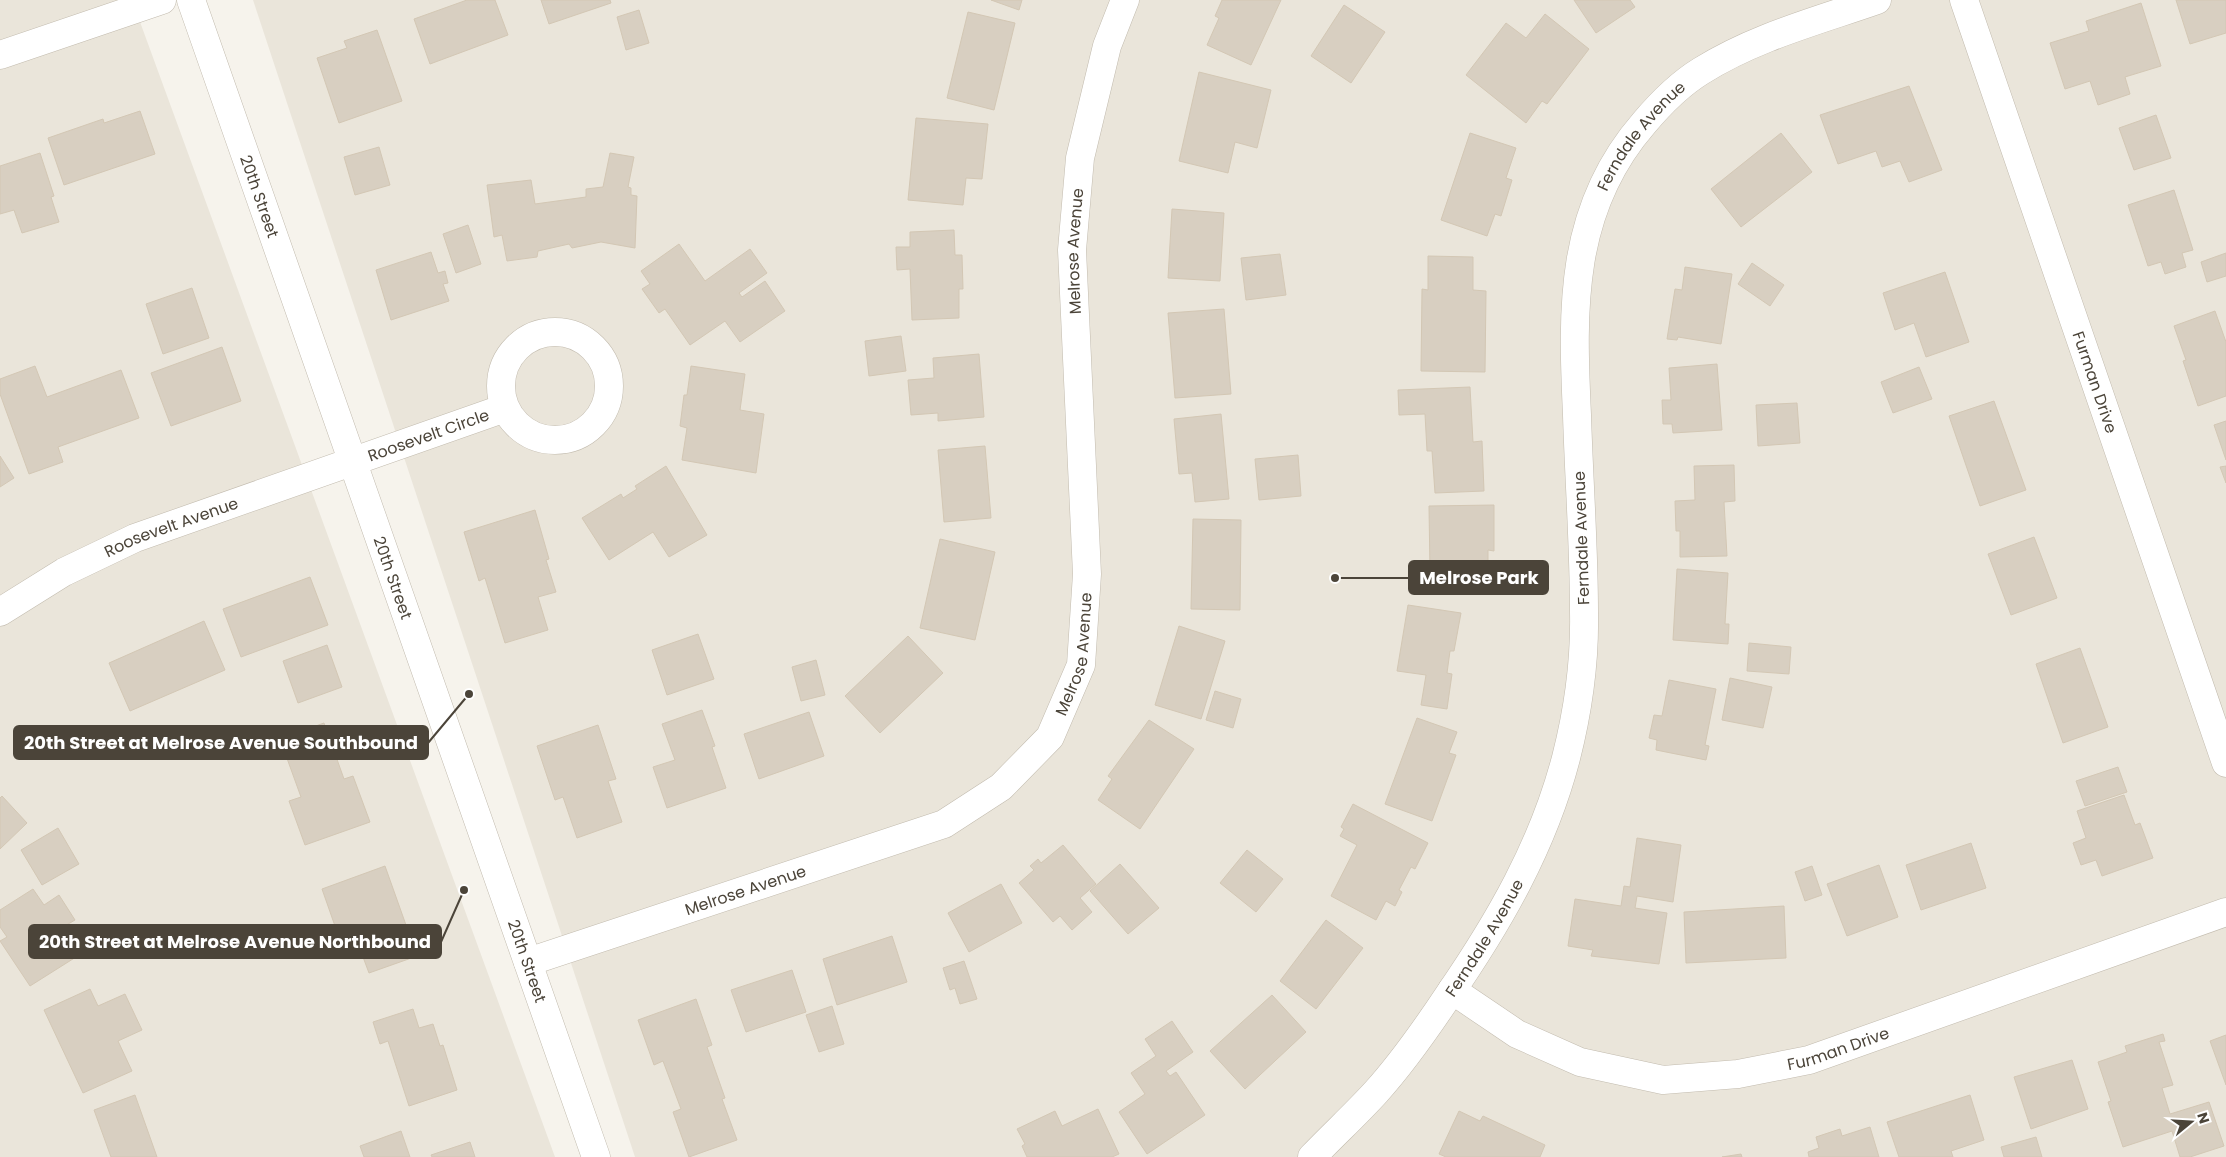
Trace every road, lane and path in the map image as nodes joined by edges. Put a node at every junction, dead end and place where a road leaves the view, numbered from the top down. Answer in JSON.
{"nodes":[{"id":1,"x":162,"y":0,"type":"edge"},
{"id":2,"x":191,"y":0,"type":"edge"},
{"id":3,"x":1124,"y":0,"type":"edge"},
{"id":4,"x":1877,"y":0,"type":"edge"},
{"id":5,"x":1964,"y":0,"type":"edge"},
{"id":6,"x":0,"y":55,"type":"edge"},
{"id":7,"x":505,"y":408,"type":"dead end"},
{"id":8,"x":353,"y":463,"type":"junction"},
{"id":9,"x":0,"y":612,"type":"edge"},
{"id":10,"x":2226,"y":764,"type":"edge"},
{"id":11,"x":2226,"y":912,"type":"edge"},
{"id":12,"x":528,"y":962,"type":"junction"},
{"id":13,"x":1452,"y":990,"type":"junction"},
{"id":14,"x":596,"y":1157,"type":"edge"},
{"id":15,"x":1312,"y":1157,"type":"edge"}],
"edges":[{"from":1,"to":6,"type":"street"},
{"from":2,"to":8,"type":"street","name":"20th Street"},
{"from":3,"to":12,"type":"street","name":"Melrose Avenue"},
{"from":4,"to":13,"type":"street","name":"Ferndale Avenue"},
{"from":5,"to":10,"type":"street","name":"Furman Drive"},
{"from":7,"to":8,"type":"street","name":"Roosevelt Circle"},
{"from":8,"to":9,"type":"street","name":"Roosevelt Avenue"},
{"from":8,"to":12,"type":"street","name":"20th Street"},
{"from":11,"to":13,"type":"street","name":"Furman Drive"},
{"from":12,"to":14,"type":"street","name":"20th Street"},
{"from":13,"to":15,"type":"street","name":"Ferndale Avenue"}]}
